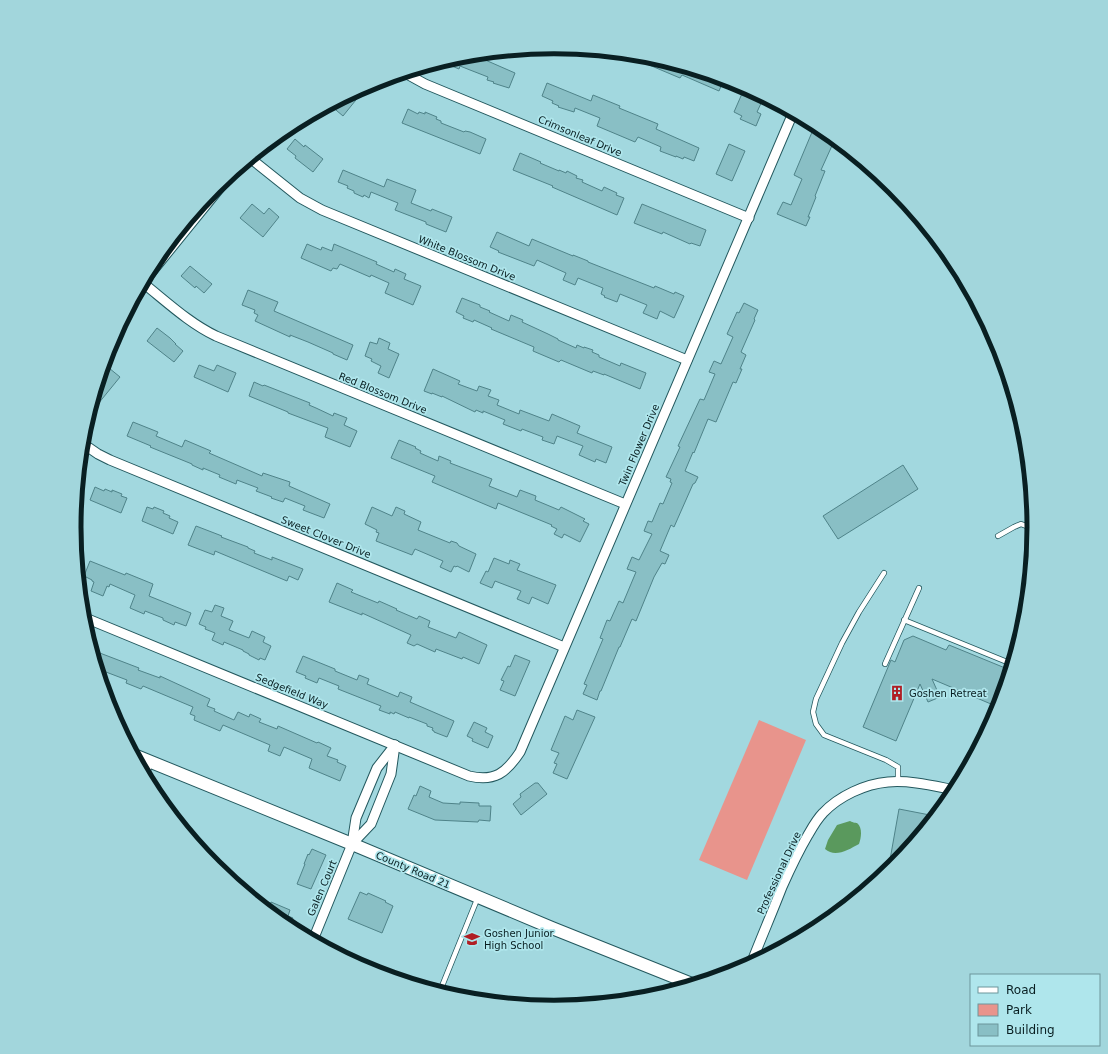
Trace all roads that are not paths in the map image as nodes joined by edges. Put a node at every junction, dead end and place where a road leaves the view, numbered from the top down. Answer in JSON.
{"nodes":[{"id":1,"x":411,"y":76,"type":"edge"},
{"id":2,"x":791,"y":118,"type":"edge"},
{"id":3,"x":254,"y":161,"type":"edge"},
{"id":4,"x":749,"y":218,"type":"junction"},
{"id":5,"x":147,"y":286,"type":"edge"},
{"id":6,"x":687,"y":360,"type":"junction"},
{"id":7,"x":88,"y":447,"type":"edge"},
{"id":8,"x":625,"y":504,"type":"junction"},
{"id":9,"x":1027,"y":526,"type":"edge"},
{"id":10,"x":998,"y":536,"type":"dead end"},
{"id":11,"x":884,"y":573,"type":"dead end"},
{"id":12,"x":919,"y":588,"type":"dead end"},
{"id":13,"x":90,"y":620,"type":"edge"},
{"id":14,"x":904,"y":620,"type":"junction"},
{"id":15,"x":564,"y":647,"type":"junction"},
{"id":16,"x":1007,"y":662,"type":"edge"},
{"id":17,"x":885,"y":664,"type":"dead end"},
{"id":18,"x":394,"y":745,"type":"junction"},
{"id":19,"x":141,"y":758,"type":"edge"},
{"id":20,"x":149,"y":761,"type":"junction"},
{"id":21,"x":147,"y":767,"type":"edge"},
{"id":22,"x":494,"y":777,"type":"joint"},
{"id":23,"x":898,"y":782,"type":"junction"},
{"id":24,"x":948,"y":789,"type":"edge"},
{"id":25,"x":352,"y":844,"type":"junction"},
{"id":26,"x":478,"y":897,"type":"junction"},
{"id":27,"x":315,"y":936,"type":"edge"},
{"id":28,"x":755,"y":955,"type":"edge"},
{"id":29,"x":685,"y":981,"type":"edge"},
{"id":30,"x":442,"y":986,"type":"edge"}],
"edges":[{"from":1,"to":4,"type":"street","name":"Crimsonleaf Drive"},
{"from":2,"to":4,"type":"street","name":"Twin Flower Drive"},
{"from":3,"to":6,"type":"street","name":"White Blossom Drive"},
{"from":4,"to":6,"type":"street","name":"Twin Flower Drive"},
{"from":5,"to":8,"type":"street","name":"Red Blossom Drive"},
{"from":6,"to":8,"type":"street","name":"Twin Flower Drive"},
{"from":7,"to":15,"type":"street","name":"Sweet Clover Drive"},
{"from":8,"to":15,"type":"street","name":"Twin Flower Drive"},
{"from":9,"to":10,"type":"lane"},
{"from":11,"to":23,"type":"lane"},
{"from":12,"to":14,"type":"lane"},
{"from":13,"to":18,"type":"street","name":"Sedgefield Way"},
{"from":14,"to":16,"type":"lane"},
{"from":14,"to":17,"type":"lane"},
{"from":15,"to":22,"type":"street","name":"Twin Flower Drive"},
{"from":18,"to":22,"type":"street","name":"Sedgefield Way"},
{"from":18,"to":25,"type":"street"},
{"from":18,"to":25,"type":"street"},
{"from":19,"to":20,"type":"street","name":"County Road 21"},
{"from":20,"to":21,"type":"street"},
{"from":20,"to":25,"type":"street","name":"County Road 21"},
{"from":23,"to":24,"type":"street","name":"Professional Drive"},
{"from":23,"to":28,"type":"street","name":"Professional Drive"},
{"from":25,"to":26,"type":"street","name":"County Road 21"},
{"from":25,"to":27,"type":"street","name":"Galen Court"},
{"from":26,"to":29,"type":"street","name":"County Road 21"},
{"from":26,"to":30,"type":"lane"}]}
